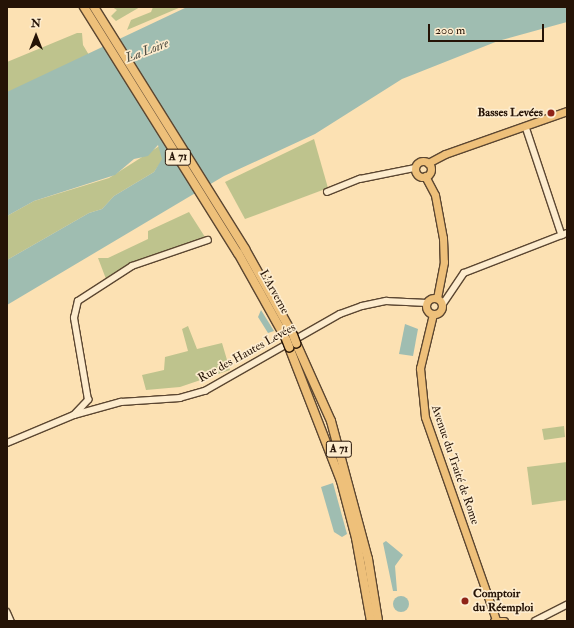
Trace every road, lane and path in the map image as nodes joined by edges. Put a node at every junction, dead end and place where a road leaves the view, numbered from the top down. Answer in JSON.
{"nodes":[{"id":1,"x":94,"y":7,"type":"edge"},
{"id":2,"x":84,"y":8,"type":"edge"},
{"id":3,"x":567,"y":111,"type":"edge"},
{"id":4,"x":526,"y":127,"type":"junction"},
{"id":5,"x":428,"y":163,"type":"junction"},
{"id":6,"x":415,"y":168,"type":"junction"},
{"id":7,"x":425,"y":176,"type":"junction"},
{"id":8,"x":327,"y":192,"type":"dead end"},
{"id":9,"x":565,"y":234,"type":"edge"},
{"id":10,"x":208,"y":240,"type":"dead end"},
{"id":11,"x":437,"y":298,"type":"junction"},
{"id":12,"x":427,"y":303,"type":"junction"},
{"id":13,"x":442,"y":304,"type":"junction"},
{"id":14,"x":433,"y":314,"type":"junction"},
{"id":15,"x":291,"y":341,"type":"junction"},
{"id":16,"x":88,"y":400,"type":"junction"},
{"id":17,"x":96,"y":409,"type":"junction"},
{"id":18,"x":74,"y":415,"type":"junction"},
{"id":19,"x":24,"y":435,"type":"junction"},
{"id":20,"x":7,"y":443,"type":"edge"},
{"id":21,"x":7,"y":447,"type":"edge"},
{"id":22,"x":567,"y":604,"type":"edge"},
{"id":23,"x":7,"y":612,"type":"edge"},
{"id":24,"x":11,"y":621,"type":"edge"},
{"id":25,"x":371,"y":621,"type":"edge"},
{"id":26,"x":378,"y":621,"type":"edge"},
{"id":27,"x":498,"y":621,"type":"edge"},
{"id":28,"x":535,"y":621,"type":"edge"}],
"edges":[{"from":1,"to":15,"type":"highway","name":"L'Arverne","number":"A 71"},
{"from":2,"to":15,"type":"highway","name":"L'Arverne","number":"A 71"},
{"from":3,"to":4,"type":"main road"},
{"from":4,"to":5,"type":"main road"},
{"from":4,"to":9,"type":"street"},
{"from":5,"to":6,"type":"main road"},
{"from":5,"to":7,"type":"main road"},
{"from":6,"to":7,"type":"main road"},
{"from":6,"to":8,"type":"street"},
{"from":7,"to":11,"type":"main road"},
{"from":9,"to":13,"type":"street"},
{"from":10,"to":16,"type":"street"},
{"from":11,"to":12,"type":"main road"},
{"from":11,"to":13,"type":"main road"},
{"from":12,"to":14,"type":"main road"},
{"from":12,"to":17,"type":"street","name":"Rue des Hautes Levées"},
{"from":13,"to":14,"type":"main road"},
{"from":14,"to":27,"type":"main road","name":"Avenue du Traité de Rome"},
{"from":15,"to":25,"type":"highway","name":"L'Arverne","number":"A 71"},
{"from":15,"to":26,"type":"highway","name":"L'Arverne","number":"A 71"},
{"from":16,"to":17,"type":"street"},
{"from":16,"to":18,"type":"street"},
{"from":17,"to":18,"type":"street","name":"Rue des Hautes Levées"},
{"from":18,"to":19,"type":"street","name":"Rue des Hautes Levées"},
{"from":19,"to":20,"type":"street","name":"Rue des Hautes Levées"},
{"from":19,"to":21,"type":"street"},
{"from":22,"to":28,"type":"street"},
{"from":23,"to":24,"type":"street"}]}
